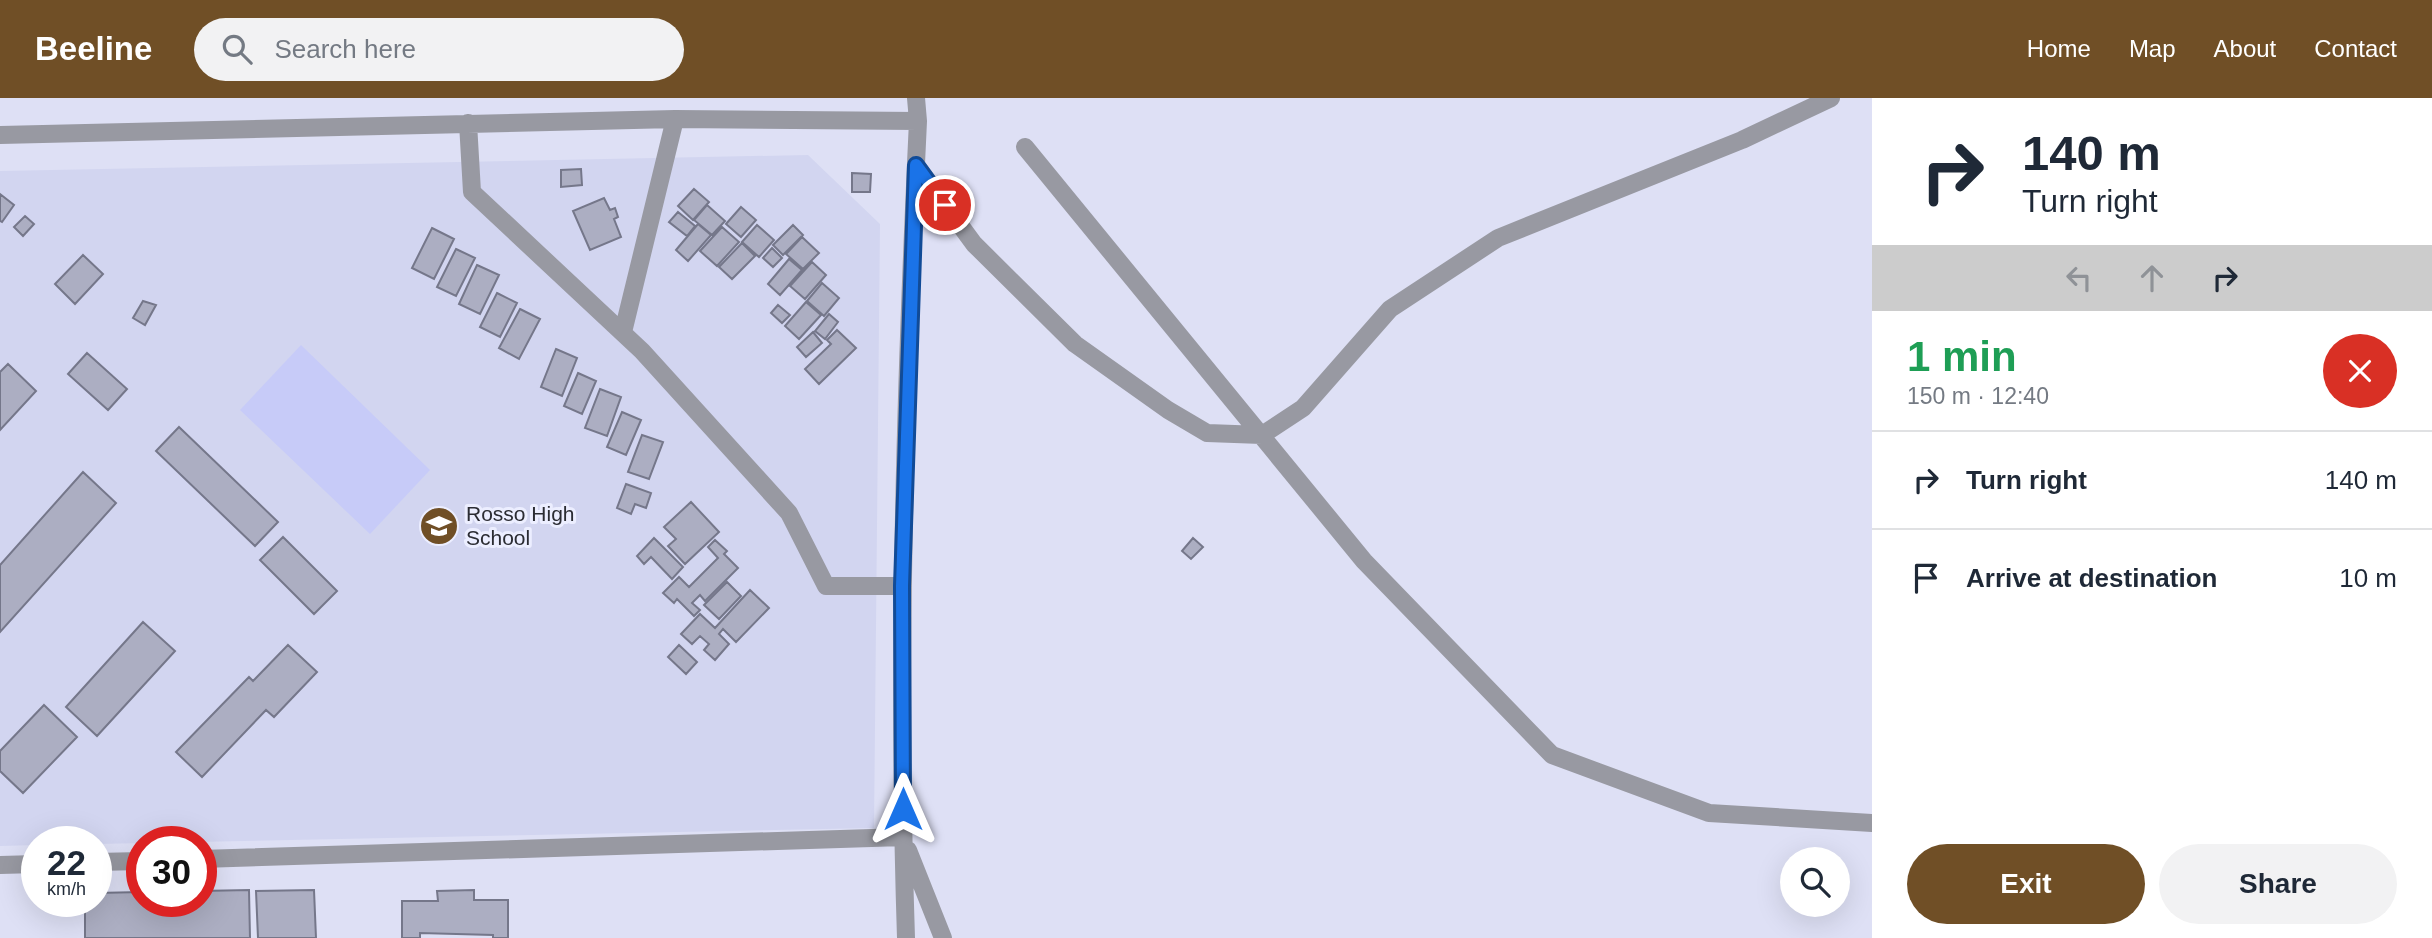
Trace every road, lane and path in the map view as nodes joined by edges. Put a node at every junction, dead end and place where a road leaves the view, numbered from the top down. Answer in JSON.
{"nodes":[{"id":1,"x":916,"y":98,"type":"edge"},
{"id":2,"x":1830,"y":98,"type":"edge"},
{"id":3,"x":675,"y":119,"type":"junction"},
{"id":4,"x":918,"y":121,"type":"junction"},
{"id":5,"x":468,"y":123,"type":"junction"},
{"id":6,"x":0,"y":135,"type":"edge"},
{"id":7,"x":1025,"y":147,"type":"dead end"},
{"id":8,"x":916,"y":165,"type":"junction"},
{"id":9,"x":623,"y":332,"type":"junction"},
{"id":10,"x":1262,"y":435,"type":"junction"},
{"id":11,"x":902,"y":586,"type":"junction"},
{"id":12,"x":1872,"y":823,"type":"edge"},
{"id":13,"x":903,"y":837,"type":"junction"},
{"id":14,"x":217,"y":858,"type":"edge"},
{"id":15,"x":21,"y":864,"type":"edge"},
{"id":16,"x":0,"y":865,"type":"edge"},
{"id":17,"x":906,"y":938,"type":"edge"},
{"id":18,"x":943,"y":938,"type":"edge"}],
"edges":[{"from":1,"to":4,"type":"street"},
{"from":2,"to":10,"type":"street"},
{"from":3,"to":4,"type":"street"},
{"from":3,"to":5,"type":"street"},
{"from":3,"to":9,"type":"street"},
{"from":4,"to":8,"type":"street"},
{"from":5,"to":6,"type":"street"},
{"from":5,"to":9,"type":"street"},
{"from":7,"to":10,"type":"street"},
{"from":8,"to":10,"type":"street"},
{"from":8,"to":11,"type":"street"},
{"from":9,"to":11,"type":"street"},
{"from":10,"to":12,"type":"street"},
{"from":11,"to":13,"type":"street"},
{"from":13,"to":14,"type":"street"},
{"from":13,"to":17,"type":"street"},
{"from":13,"to":18,"type":"street"},
{"from":15,"to":16,"type":"street"}]}
